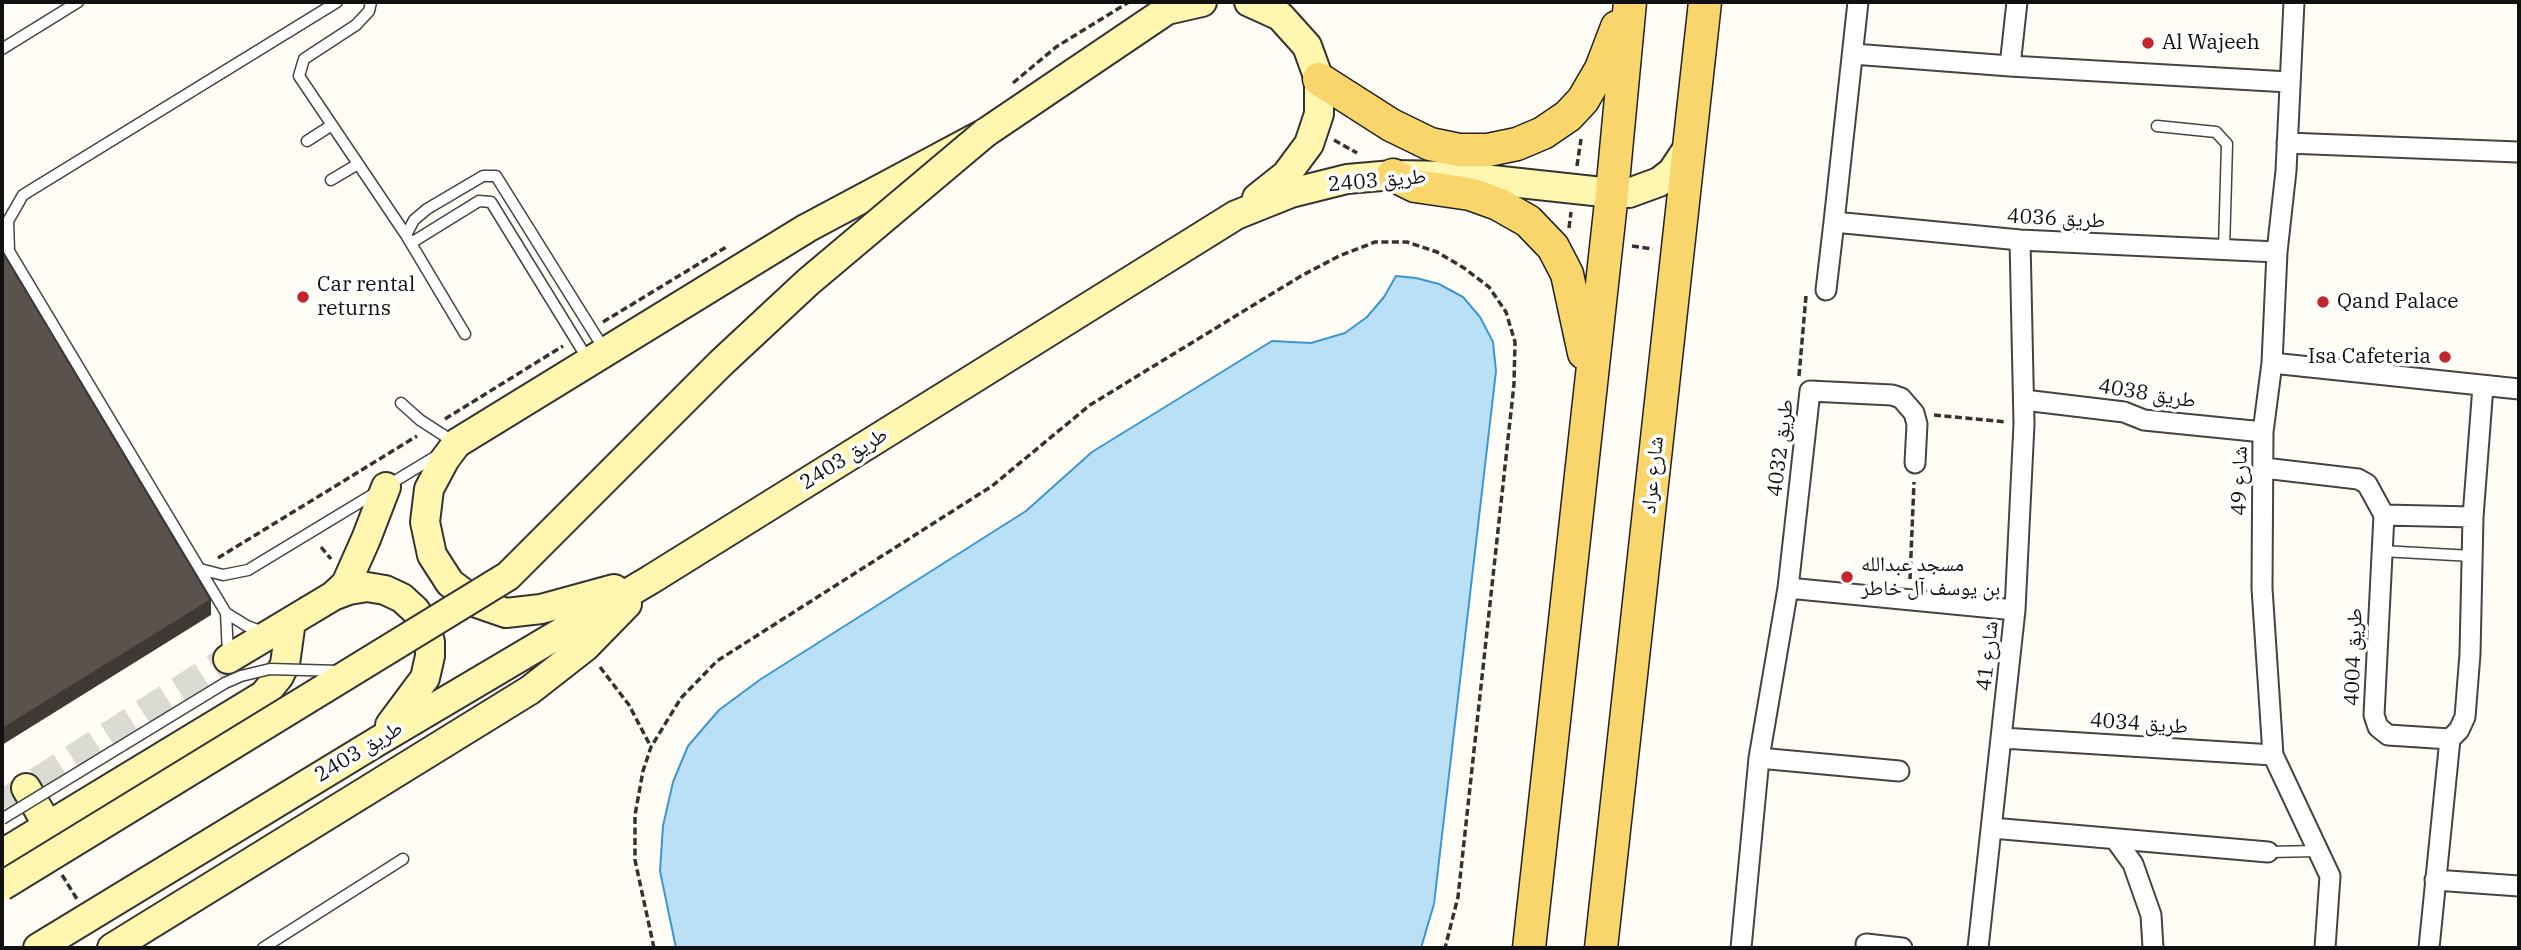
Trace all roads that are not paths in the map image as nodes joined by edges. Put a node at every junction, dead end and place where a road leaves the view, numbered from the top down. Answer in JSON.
{"nodes":[{"id":1,"x":78,"y":2,"type":"edge"},
{"id":2,"x":337,"y":2,"type":"edge"},
{"id":3,"x":371,"y":2,"type":"edge"},
{"id":4,"x":1202,"y":2,"type":"edge"},
{"id":5,"x":1249,"y":2,"type":"edge"},
{"id":6,"x":1623,"y":2,"type":"edge"},
{"id":7,"x":1630,"y":2,"type":"edge"},
{"id":8,"x":1705,"y":2,"type":"edge"},
{"id":9,"x":1858,"y":2,"type":"edge"},
{"id":10,"x":2017,"y":2,"type":"edge"},
{"id":11,"x":2294,"y":2,"type":"edge"},
{"id":12,"x":1172,"y":6,"type":"edge"},
{"id":13,"x":1275,"y":9,"type":"edge"},
{"id":14,"x":2,"y":49,"type":"edge"},
{"id":15,"x":1853,"y":54,"type":"junction"},
{"id":16,"x":2010,"y":66,"type":"junction"},
{"id":17,"x":1319,"y":79,"type":"junction"},
{"id":18,"x":2289,"y":82,"type":"junction"},
{"id":19,"x":331,"y":125,"type":"junction"},
{"id":20,"x":2157,"y":126,"type":"dead end"},
{"id":21,"x":985,"y":133,"type":"junction"},
{"id":22,"x":307,"y":141,"type":"dead end"},
{"id":23,"x":2287,"y":143,"type":"junction"},
{"id":24,"x":1690,"y":145,"type":"junction"},
{"id":25,"x":2518,"y":152,"type":"edge"},
{"id":26,"x":358,"y":164,"type":"junction"},
{"id":27,"x":1392,"y":175,"type":"junction"},
{"id":28,"x":331,"y":180,"type":"dead end"},
{"id":29,"x":1612,"y":193,"type":"junction"},
{"id":30,"x":1236,"y":215,"type":"junction"},
{"id":31,"x":1834,"y":222,"type":"junction"},
{"id":32,"x":408,"y":239,"type":"junction"},
{"id":33,"x":2020,"y":240,"type":"junction"},
{"id":34,"x":2224,"y":249,"type":"junction"},
{"id":35,"x":2277,"y":252,"type":"junction"},
{"id":36,"x":1826,"y":290,"type":"road end"},
{"id":37,"x":465,"y":334,"type":"dead end"},
{"id":38,"x":597,"y":357,"type":"junction"},
{"id":39,"x":2272,"y":363,"type":"junction"},
{"id":40,"x":1590,"y":383,"type":"junction"},
{"id":41,"x":2483,"y":386,"type":"junction"},
{"id":42,"x":2519,"y":389,"type":"edge"},
{"id":43,"x":2024,"y":400,"type":"junction"},
{"id":44,"x":401,"y":403,"type":"dead end"},
{"id":45,"x":2263,"y":432,"type":"junction"},
{"id":46,"x":457,"y":443,"type":"junction"},
{"id":47,"x":1915,"y":463,"type":"road end"},
{"id":48,"x":2264,"y":468,"type":"junction"},
{"id":49,"x":386,"y":486,"type":"junction"},
{"id":50,"x":2384,"y":514,"type":"junction"},
{"id":51,"x":2473,"y":517,"type":"junction"},
{"id":52,"x":2382,"y":551,"type":"junction"},
{"id":53,"x":2472,"y":555,"type":"junction"},
{"id":54,"x":199,"y":569,"type":"junction"},
{"id":55,"x":650,"y":580,"type":"junction"},
{"id":56,"x":1788,"y":588,"type":"junction"},
{"id":57,"x":332,"y":596,"type":"junction"},
{"id":58,"x":2015,"y":610,"type":"junction"},
{"id":59,"x":226,"y":613,"type":"junction"},
{"id":60,"x":280,"y":627,"type":"junction"},
{"id":61,"x":228,"y":659,"type":"joint"},
{"id":62,"x":350,"y":671,"type":"junction"},
{"id":63,"x":2003,"y":738,"type":"junction"},
{"id":64,"x":2450,"y":739,"type":"junction"},
{"id":65,"x":377,"y":741,"type":"junction"},
{"id":66,"x":2273,"y":755,"type":"junction"},
{"id":67,"x":1759,"y":758,"type":"junction"},
{"id":68,"x":1899,"y":771,"type":"dead end"},
{"id":69,"x":26,"y":789,"type":"dead end"},
{"id":70,"x":2,"y":819,"type":"edge"},
{"id":71,"x":48,"y":826,"type":"junction"},
{"id":72,"x":1992,"y":828,"type":"junction"},
{"id":73,"x":2115,"y":839,"type":"junction"},
{"id":74,"x":2318,"y":851,"type":"junction"},
{"id":75,"x":2268,"y":852,"type":"joint"},
{"id":76,"x":2,"y":854,"type":"edge"},
{"id":77,"x":403,"y":859,"type":"dead end"},
{"id":78,"x":2435,"y":880,"type":"junction"},
{"id":79,"x":2,"y":886,"type":"edge"},
{"id":80,"x":2519,"y":886,"type":"edge"},
{"id":81,"x":1866,"y":944,"type":"dead end"},
{"id":82,"x":38,"y":948,"type":"edge"},
{"id":83,"x":112,"y":948,"type":"edge"},
{"id":84,"x":263,"y":948,"type":"edge"},
{"id":85,"x":1529,"y":948,"type":"edge"},
{"id":86,"x":1601,"y":948,"type":"edge"},
{"id":87,"x":1741,"y":948,"type":"edge"},
{"id":88,"x":1902,"y":948,"type":"edge"},
{"id":89,"x":1978,"y":948,"type":"edge"},
{"id":90,"x":2153,"y":948,"type":"edge"},
{"id":91,"x":2325,"y":948,"type":"edge"},
{"id":92,"x":2429,"y":948,"type":"edge"}],
"edges":[{"from":1,"to":14,"type":"lane"},
{"from":2,"to":54,"type":"lane"},
{"from":3,"to":19,"type":"lane"},
{"from":4,"to":12,"type":"main road"},
{"from":5,"to":13,"type":"main road"},
{"from":6,"to":17,"type":"main road"},
{"from":7,"to":29,"type":"main road"},
{"from":8,"to":24,"type":"main road","name":"شارع عراد"},
{"from":9,"to":15,"type":"street"},
{"from":10,"to":16,"type":"street"},
{"from":11,"to":18,"type":"street","name":"شارع 49"},
{"from":12,"to":21,"type":"main road"},
{"from":13,"to":17,"type":"main road"},
{"from":15,"to":16,"type":"street"},
{"from":15,"to":31,"type":"street"},
{"from":16,"to":18,"type":"street"},
{"from":17,"to":30,"type":"main road"},
{"from":18,"to":23,"type":"street","name":"شارع 49"},
{"from":19,"to":22,"type":"lane"},
{"from":19,"to":26,"type":"lane"},
{"from":20,"to":34,"type":"lane"},
{"from":21,"to":38,"type":"main road"},
{"from":21,"to":62,"type":"main road","bridge":true},
{"from":23,"to":25,"type":"street"},
{"from":23,"to":35,"type":"street","name":"شارع 49"},
{"from":24,"to":29,"type":"main road","name":"طريق 2403"},
{"from":24,"to":86,"type":"main road","name":"شارع عراد"},
{"from":26,"to":28,"type":"lane"},
{"from":26,"to":32,"type":"lane"},
{"from":27,"to":29,"type":"main road","name":"طريق 2403"},
{"from":27,"to":30,"type":"main road","name":"طريق 2403"},
{"from":27,"to":40,"type":"main road"},
{"from":29,"to":40,"type":"main road"},
{"from":30,"to":55,"type":"main road","name":"طريق 2403"},
{"from":31,"to":33,"type":"street","name":"طريق 4036"},
{"from":31,"to":36,"type":"street"},
{"from":32,"to":37,"type":"lane"},
{"from":32,"to":38,"type":"lane"},
{"from":32,"to":38,"type":"lane"},
{"from":33,"to":34,"type":"street","name":"طريق 4036"},
{"from":33,"to":43,"type":"street","name":"شارع 41"},
{"from":34,"to":35,"type":"street","name":"طريق 4036"},
{"from":35,"to":39,"type":"street","name":"شارع 49"},
{"from":38,"to":46,"type":"main road"},
{"from":39,"to":41,"type":"street"},
{"from":39,"to":45,"type":"street","name":"شارع 49"},
{"from":40,"to":85,"type":"main road"},
{"from":41,"to":42,"type":"street"},
{"from":41,"to":51,"type":"street"},
{"from":43,"to":45,"type":"street","name":"طريق 4038"},
{"from":43,"to":58,"type":"street","name":"شارع 41"},
{"from":44,"to":46,"type":"lane"},
{"from":45,"to":48,"type":"street","name":"شارع 49"},
{"from":46,"to":49,"type":"lane"},
{"from":46,"to":55,"type":"main road"},
{"from":47,"to":56,"type":"street","name":"طريق 4032"},
{"from":48,"to":50,"type":"street"},
{"from":48,"to":66,"type":"street","name":"شارع 49"},
{"from":49,"to":54,"type":"lane"},
{"from":49,"to":57,"type":"main road"},
{"from":50,"to":51,"type":"street"},
{"from":50,"to":52,"type":"street","name":"طريق 4004"},
{"from":51,"to":53,"type":"street"},
{"from":52,"to":53,"type":"lane"},
{"from":52,"to":64,"type":"street","name":"طريق 4004"},
{"from":53,"to":64,"type":"street"},
{"from":54,"to":59,"type":"lane"},
{"from":55,"to":65,"type":"main road","name":"طريق 2403"},
{"from":55,"to":83,"type":"main road"},
{"from":56,"to":58,"type":"street"},
{"from":56,"to":67,"type":"street","name":"طريق 4032"},
{"from":57,"to":60,"type":"main road"},
{"from":57,"to":65,"type":"main road"},
{"from":58,"to":63,"type":"street","name":"شارع 41"},
{"from":59,"to":60,"type":"lane"},
{"from":59,"to":61,"type":"lane"},
{"from":60,"to":61,"type":"main road"},
{"from":60,"to":71,"type":"main road"},
{"from":62,"to":70,"type":"lane","bridge":true},
{"from":62,"to":79,"type":"main road","bridge":true},
{"from":63,"to":66,"type":"street","name":"طريق 4034"},
{"from":63,"to":72,"type":"street","name":"شارع 41"},
{"from":64,"to":78,"type":"street"},
{"from":65,"to":82,"type":"main road","name":"طريق 2403"},
{"from":66,"to":74,"type":"street","name":"شارع 49"},
{"from":67,"to":68,"type":"street"},
{"from":67,"to":87,"type":"street","name":"طريق 4032"},
{"from":69,"to":71,"type":"main road"},
{"from":71,"to":76,"type":"main road"},
{"from":72,"to":73,"type":"street"},
{"from":72,"to":89,"type":"street","name":"شارع 41"},
{"from":73,"to":75,"type":"street"},
{"from":73,"to":90,"type":"street"},
{"from":74,"to":75,"type":"lane"},
{"from":74,"to":91,"type":"street","name":"شارع 49"},
{"from":77,"to":84,"type":"lane"},
{"from":78,"to":80,"type":"street"},
{"from":78,"to":92,"type":"street"},
{"from":81,"to":88,"type":"street"}]}
